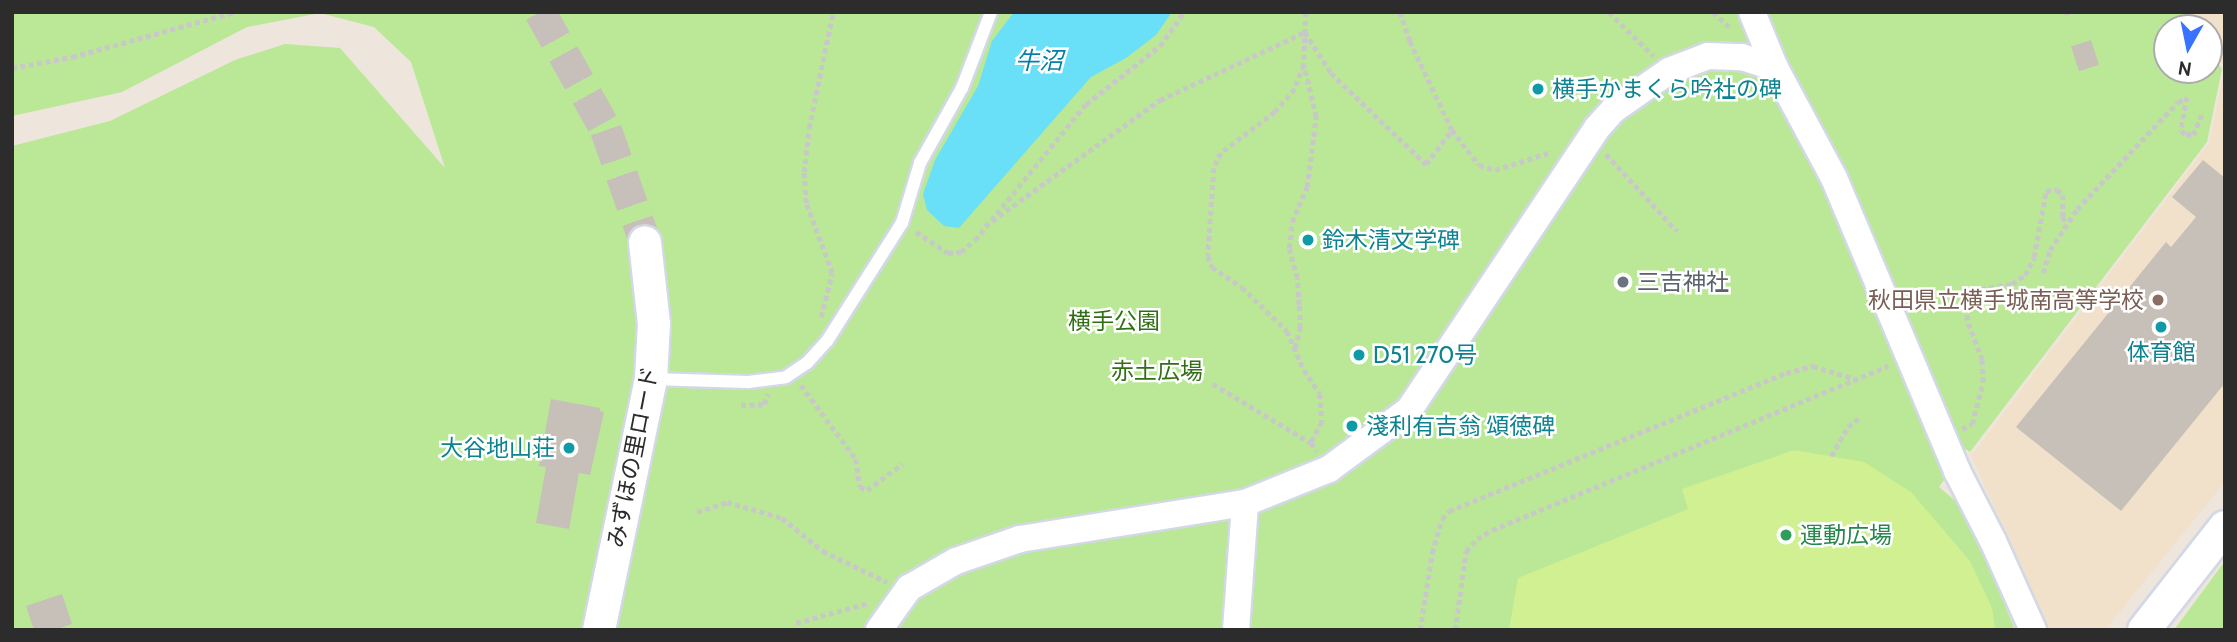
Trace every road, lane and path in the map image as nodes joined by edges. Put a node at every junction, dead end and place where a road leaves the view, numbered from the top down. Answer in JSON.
{"nodes":[{"id":1,"x":234,"y":12,"type":"edge"},
{"id":2,"x":833,"y":12,"type":"edge"},
{"id":3,"x":991,"y":12,"type":"edge"},
{"id":4,"x":1184,"y":12,"type":"edge"},
{"id":5,"x":1306,"y":12,"type":"edge"},
{"id":6,"x":1401,"y":12,"type":"edge"},
{"id":7,"x":1609,"y":12,"type":"edge"},
{"id":8,"x":1752,"y":12,"type":"edge"},
{"id":9,"x":1305,"y":32,"type":"junction"},
{"id":10,"x":1304,"y":65,"type":"junction"},
{"id":11,"x":12,"y":68,"type":"edge"},
{"id":12,"x":1774,"y":68,"type":"junction"},
{"id":13,"x":1670,"y":71,"type":"junction"},
{"id":14,"x":2203,"y":112,"type":"dead end"},
{"id":15,"x":1452,"y":130,"type":"junction"},
{"id":16,"x":1585,"y":146,"type":"junction"},
{"id":17,"x":902,"y":223,"type":"junction"},
{"id":18,"x":2066,"y":224,"type":"junction"},
{"id":19,"x":985,"y":226,"type":"junction"},
{"id":20,"x":1677,"y":231,"type":"dead end"},
{"id":21,"x":645,"y":242,"type":"tunnel mouth"},
{"id":22,"x":2043,"y":273,"type":"dead end"},
{"id":23,"x":818,"y":324,"type":"dead end"},
{"id":24,"x":1294,"y":348,"type":"junction"},
{"id":25,"x":1907,"y":358,"type":"junction"},
{"id":26,"x":792,"y":373,"type":"junction"},
{"id":27,"x":651,"y":379,"type":"junction"},
{"id":28,"x":1855,"y":379,"type":"junction"},
{"id":29,"x":1213,"y":384,"type":"dead end"},
{"id":30,"x":1861,"y":416,"type":"dead end"},
{"id":31,"x":1943,"y":439,"type":"junction"},
{"id":32,"x":1311,"y":443,"type":"junction"},
{"id":33,"x":1831,"y":456,"type":"dead end"},
{"id":34,"x":902,"y":464,"type":"dead end"},
{"id":35,"x":1329,"y":469,"type":"junction"},
{"id":36,"x":1245,"y":503,"type":"junction"},
{"id":37,"x":697,"y":512,"type":"dead end"},
{"id":38,"x":2225,"y":527,"type":"edge"},
{"id":39,"x":909,"y":588,"type":"junction"},
{"id":40,"x":870,"y":603,"type":"dead end"},
{"id":41,"x":796,"y":623,"type":"dead end"},
{"id":42,"x":599,"y":630,"type":"edge"},
{"id":43,"x":879,"y":630,"type":"edge"},
{"id":44,"x":1236,"y":630,"type":"edge"},
{"id":45,"x":1420,"y":630,"type":"edge"},
{"id":46,"x":1454,"y":630,"type":"edge"},
{"id":47,"x":2033,"y":630,"type":"edge"},
{"id":48,"x":2144,"y":630,"type":"edge"}],
"edges":[{"from":1,"to":11,"type":"path"},
{"from":2,"to":23,"type":"path"},
{"from":3,"to":17,"type":"lane"},
{"from":4,"to":19,"type":"path"},
{"from":5,"to":9,"type":"path"},
{"from":6,"to":15,"type":"path"},
{"from":7,"to":13,"type":"path"},
{"from":8,"to":12,"type":"street"},
{"from":9,"to":10,"type":"path"},
{"from":9,"to":15,"type":"path"},
{"from":9,"to":19,"type":"path"},
{"from":10,"to":24,"type":"path"},
{"from":10,"to":24,"type":"path"},
{"from":12,"to":13,"type":"street"},
{"from":12,"to":25,"type":"street"},
{"from":13,"to":16,"type":"street"},
{"from":14,"to":18,"type":"path"},
{"from":15,"to":16,"type":"path"},
{"from":16,"to":20,"type":"path"},
{"from":16,"to":35,"type":"street"},
{"from":17,"to":19,"type":"path"},
{"from":17,"to":26,"type":"lane"},
{"from":18,"to":22,"type":"path"},
{"from":18,"to":31,"type":"path"},
{"from":21,"to":27,"type":"street","name":"みずほの里ロード"},
{"from":24,"to":32,"type":"path"},
{"from":25,"to":28,"type":"path"},
{"from":25,"to":31,"type":"street"},
{"from":26,"to":27,"type":"lane"},
{"from":26,"to":34,"type":"path"},
{"from":27,"to":42,"type":"street","name":"みずほの里ロード"},
{"from":28,"to":45,"type":"path"},
{"from":28,"to":46,"type":"path"},
{"from":29,"to":32,"type":"path"},
{"from":30,"to":33,"type":"path"},
{"from":31,"to":47,"type":"street"},
{"from":32,"to":35,"type":"path"},
{"from":35,"to":36,"type":"street"},
{"from":36,"to":39,"type":"street"},
{"from":36,"to":44,"type":"street"},
{"from":37,"to":39,"type":"path"},
{"from":38,"to":48,"type":"street"},
{"from":39,"to":43,"type":"street"},
{"from":40,"to":41,"type":"path"}]}
